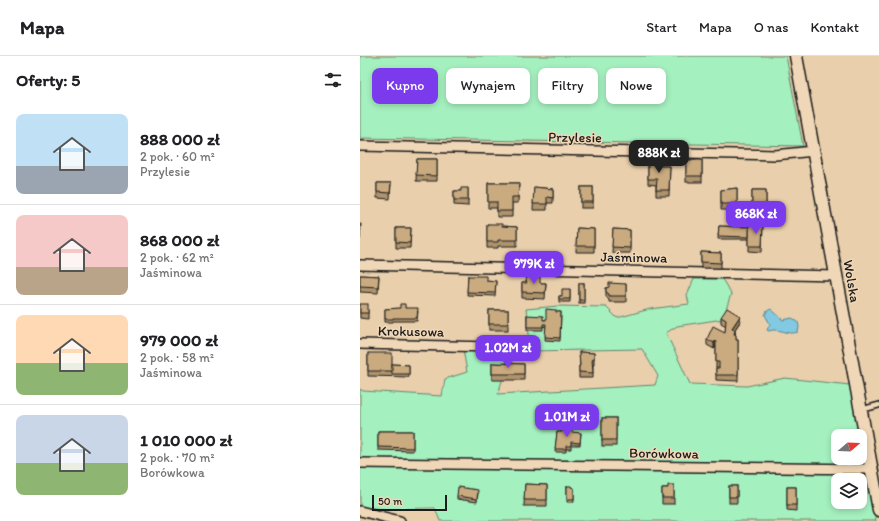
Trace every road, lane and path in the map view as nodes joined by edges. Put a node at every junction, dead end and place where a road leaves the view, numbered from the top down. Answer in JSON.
{"nodes":[{"id":1,"x":796,"y":56,"type":"edge"},
{"id":2,"x":360,"y":146,"type":"edge"},
{"id":3,"x":814,"y":151,"type":"junction"},
{"id":4,"x":360,"y":264,"type":"edge"},
{"id":5,"x":836,"y":276,"type":"junction"},
{"id":6,"x":360,"y":344,"type":"edge"},
{"id":7,"x":533,"y":348,"type":"dead end"},
{"id":8,"x":879,"y":405,"type":"edge"},
{"id":9,"x":860,"y":410,"type":"junction"},
{"id":10,"x":360,"y":462,"type":"edge"},
{"id":11,"x":872,"y":469,"type":"junction"},
{"id":12,"x":879,"y":510,"type":"edge"},
{"id":13,"x":360,"y":511,"type":"edge"},
{"id":14,"x":400,"y":521,"type":"edge"}],
"edges":[{"from":1,"to":3,"type":"street","name":"Wolska"},
{"from":2,"to":3,"type":"street","name":"Przylesie"},
{"from":3,"to":5,"type":"street","name":"Wolska"},
{"from":4,"to":5,"type":"street","name":"Jaśminowa"},
{"from":5,"to":9,"type":"street","name":"Wolska"},
{"from":6,"to":7,"type":"street","name":"Krokusowa"},
{"from":8,"to":9,"type":"lane"},
{"from":9,"to":11,"type":"street","name":"Wolska"},
{"from":10,"to":11,"type":"street","name":"Borówkowa"},
{"from":11,"to":12,"type":"street","name":"Wolska"},
{"from":13,"to":14,"type":"street"}]}
